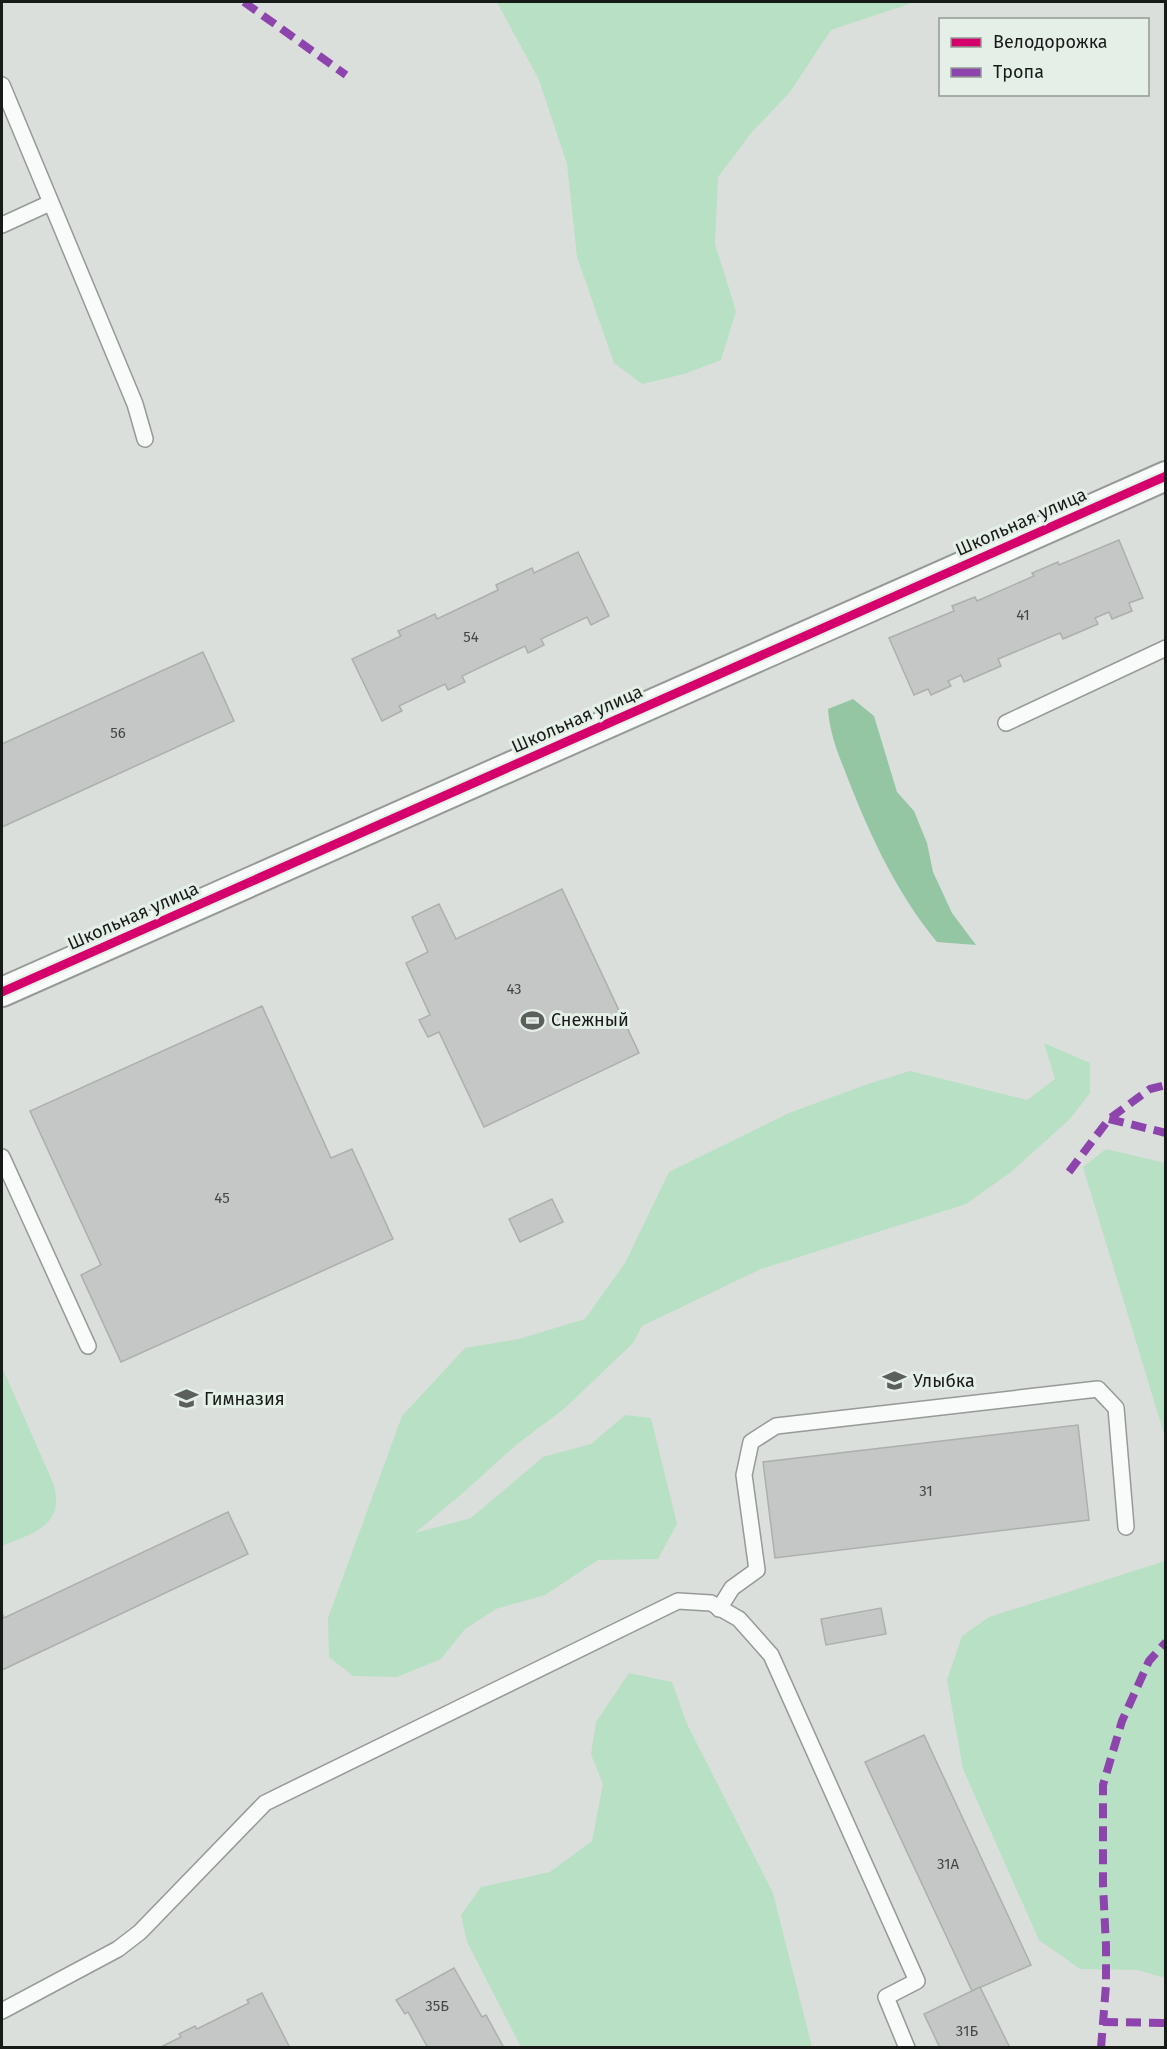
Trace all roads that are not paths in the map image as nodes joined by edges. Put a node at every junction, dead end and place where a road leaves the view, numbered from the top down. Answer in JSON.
{"nodes":[{"id":1,"x":2,"y":85,"type":"edge"},
{"id":2,"x":50,"y":203,"type":"junction"},
{"id":3,"x":2,"y":225,"type":"edge"},
{"id":4,"x":145,"y":440,"type":"dead end"},
{"id":5,"x":1164,"y":480,"type":"edge"},
{"id":6,"x":1166,"y":648,"type":"edge"},
{"id":7,"x":1006,"y":723,"type":"dead end"},
{"id":8,"x":2,"y":992,"type":"edge"},
{"id":9,"x":2,"y":1157,"type":"edge"},
{"id":10,"x":88,"y":1346,"type":"dead end"},
{"id":11,"x":1126,"y":1527,"type":"dead end"},
{"id":12,"x":719,"y":1609,"type":"junction"},
{"id":13,"x":2,"y":2012,"type":"edge"},
{"id":14,"x":907,"y":2048,"type":"edge"}],
"edges":[{"from":1,"to":2,"type":"lane"},
{"from":2,"to":3,"type":"lane"},
{"from":2,"to":4,"type":"lane"},
{"from":5,"to":8,"type":"street","name":"Школьная улица"},
{"from":6,"to":7,"type":"lane"},
{"from":9,"to":10,"type":"lane"},
{"from":11,"to":12,"type":"lane"},
{"from":12,"to":13,"type":"lane"},
{"from":12,"to":14,"type":"lane"}]}
